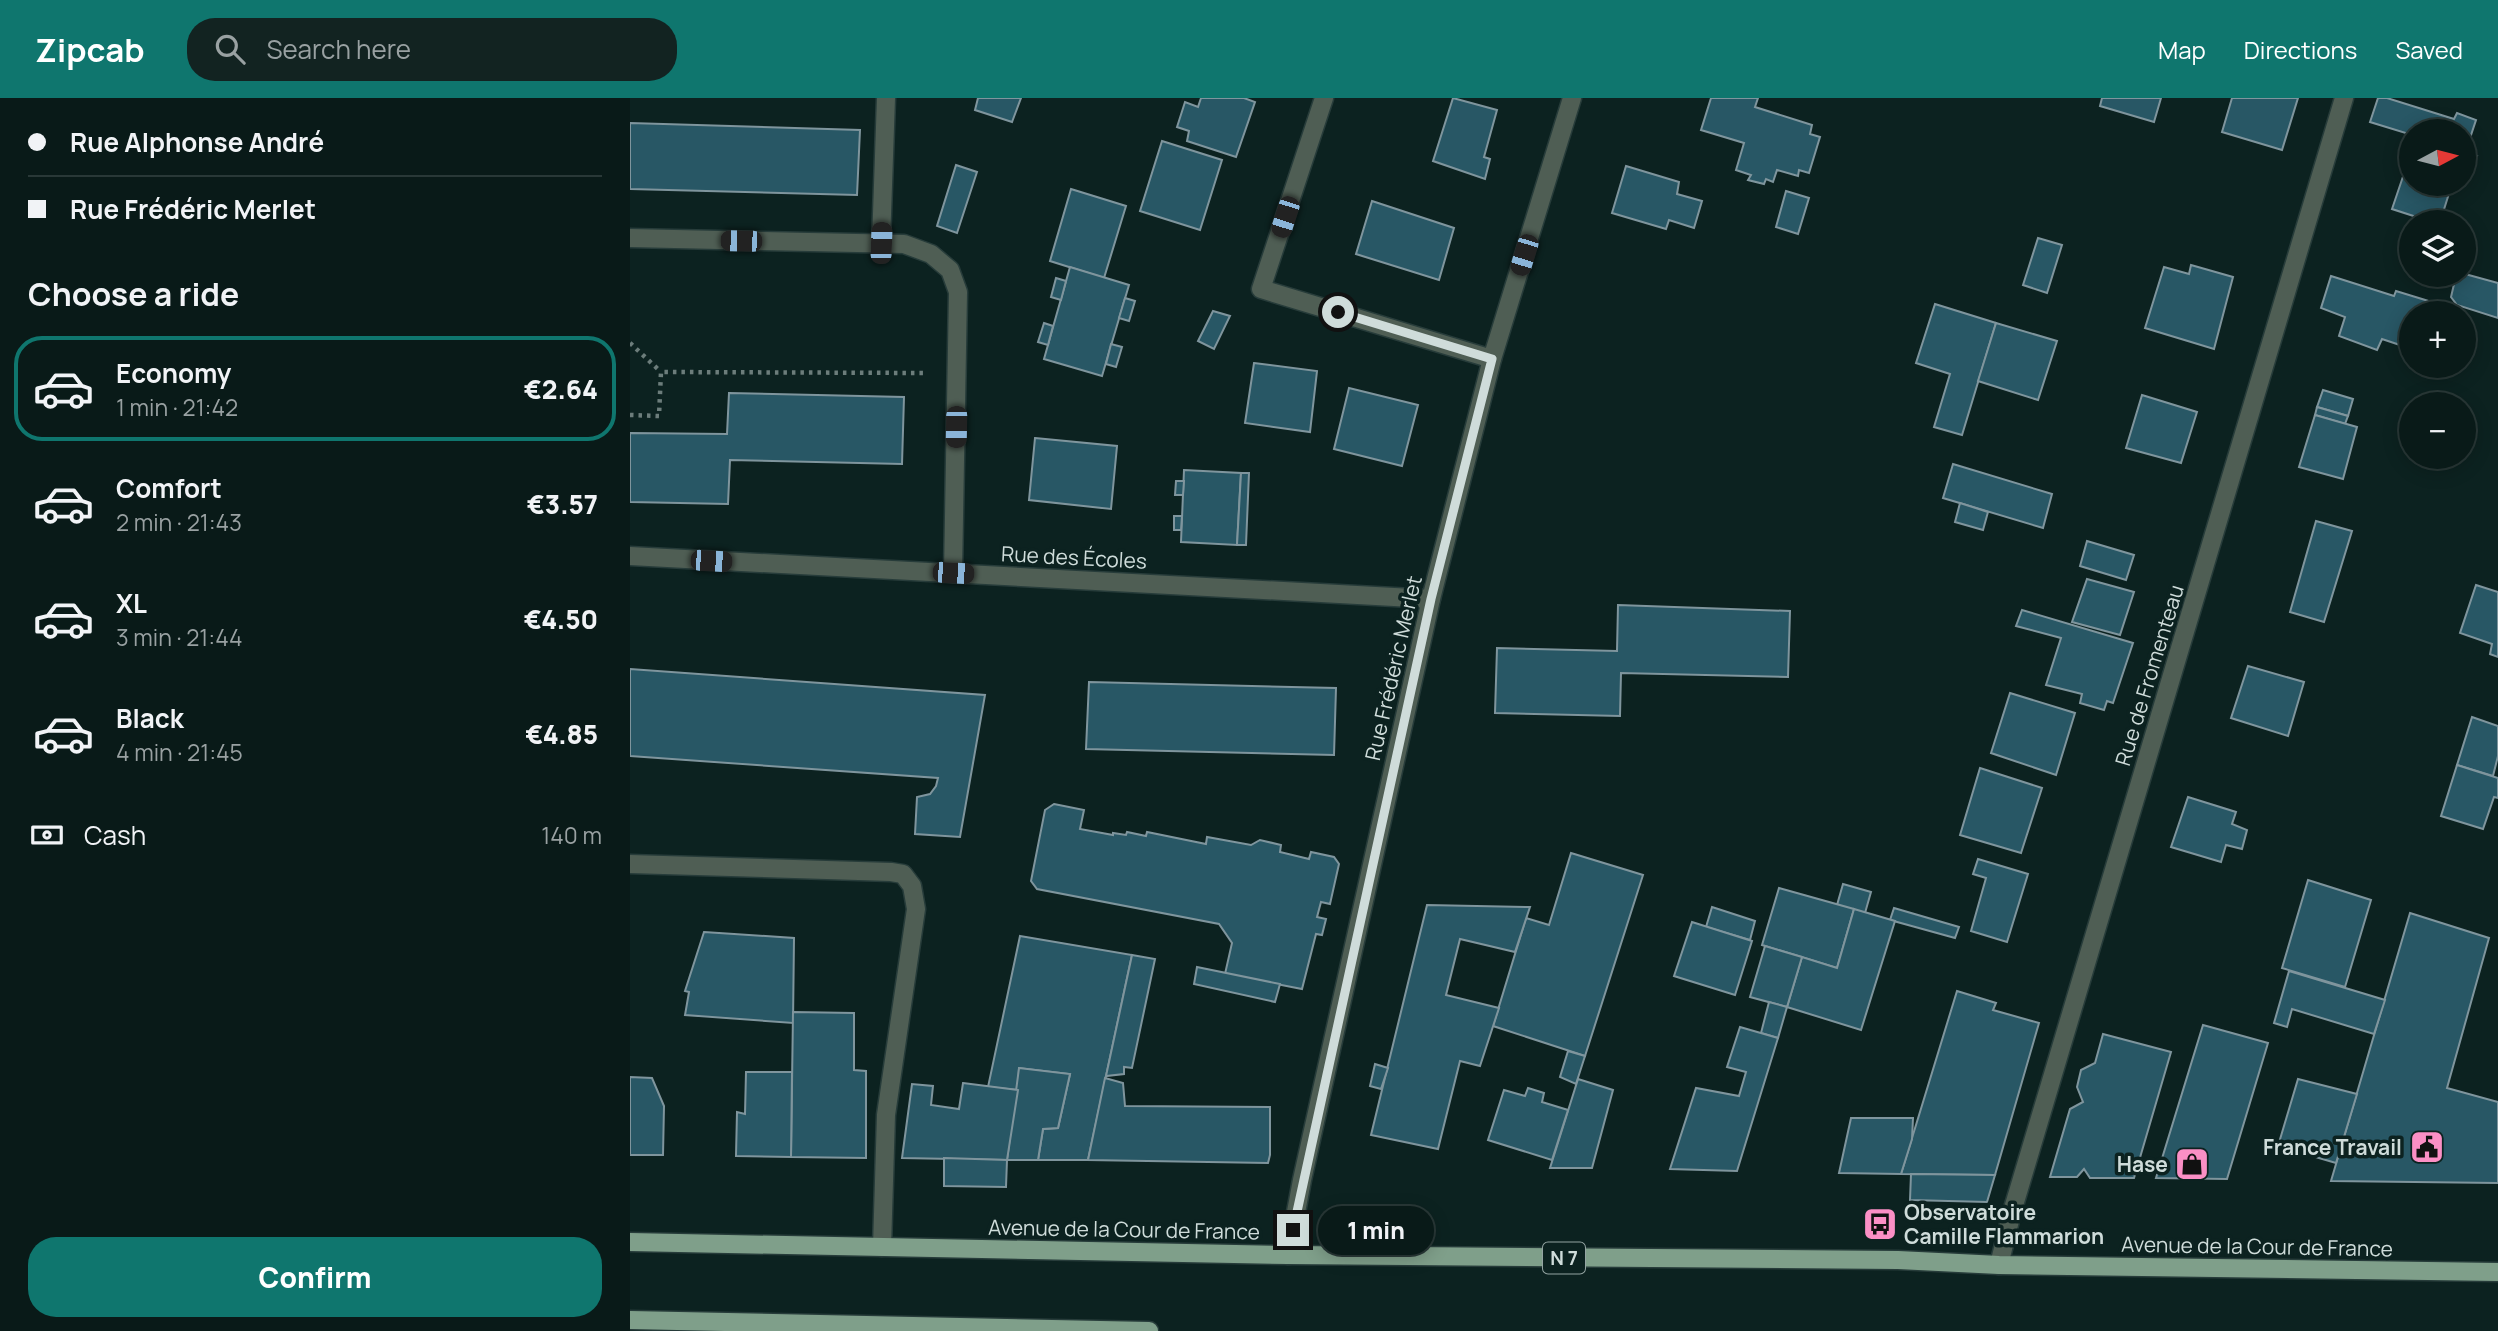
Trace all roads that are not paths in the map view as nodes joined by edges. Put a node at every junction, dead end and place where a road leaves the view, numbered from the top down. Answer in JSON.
{"nodes":[{"id":1,"x":886,"y":98,"type":"edge"},
{"id":2,"x":1324,"y":98,"type":"edge"},
{"id":3,"x":1572,"y":98,"type":"edge"},
{"id":4,"x":2344,"y":98,"type":"edge"},
{"id":5,"x":630,"y":239,"type":"edge"},
{"id":6,"x":881,"y":243,"type":"junction"},
{"id":7,"x":1492,"y":359,"type":"junction"},
{"id":8,"x":630,"y":556,"type":"edge"},
{"id":9,"x":953,"y":573,"type":"junction"},
{"id":10,"x":1431,"y":599,"type":"junction"},
{"id":11,"x":630,"y":864,"type":"edge"},
{"id":12,"x":630,"y":1242,"type":"edge"},
{"id":13,"x":883,"y":1247,"type":"junction"},
{"id":14,"x":1288,"y":1255,"type":"junction"},
{"id":15,"x":1999,"y":1265,"type":"junction"},
{"id":16,"x":2498,"y":1272,"type":"edge"},
{"id":17,"x":630,"y":1320,"type":"edge"},
{"id":18,"x":1149,"y":1331,"type":"edge"}],
"edges":[{"from":1,"to":6,"type":"street"},
{"from":2,"to":7,"type":"street"},
{"from":3,"to":7,"type":"street","name":"Rue Frédéric Merlet"},
{"from":4,"to":15,"type":"street","name":"Rue de Fromenteau"},
{"from":5,"to":6,"type":"street"},
{"from":6,"to":9,"type":"street"},
{"from":7,"to":10,"type":"street","name":"Rue Frédéric Merlet"},
{"from":8,"to":9,"type":"street","name":"Rue des Écoles"},
{"from":9,"to":10,"type":"street","name":"Rue des Écoles"},
{"from":10,"to":14,"type":"street","name":"Rue Frédéric Merlet"},
{"from":11,"to":13,"type":"street"},
{"from":12,"to":13,"type":"main road","name":"Avenue de la Cour de France","number":"N 7"},
{"from":13,"to":14,"type":"main road","name":"Avenue de la Cour de France","number":"N 7"},
{"from":14,"to":15,"type":"main road","name":"Avenue de la Cour de France","number":"N 7"},
{"from":15,"to":16,"type":"main road","name":"Avenue de la Cour de France","number":"N 7"},
{"from":17,"to":18,"type":"main road"}]}
